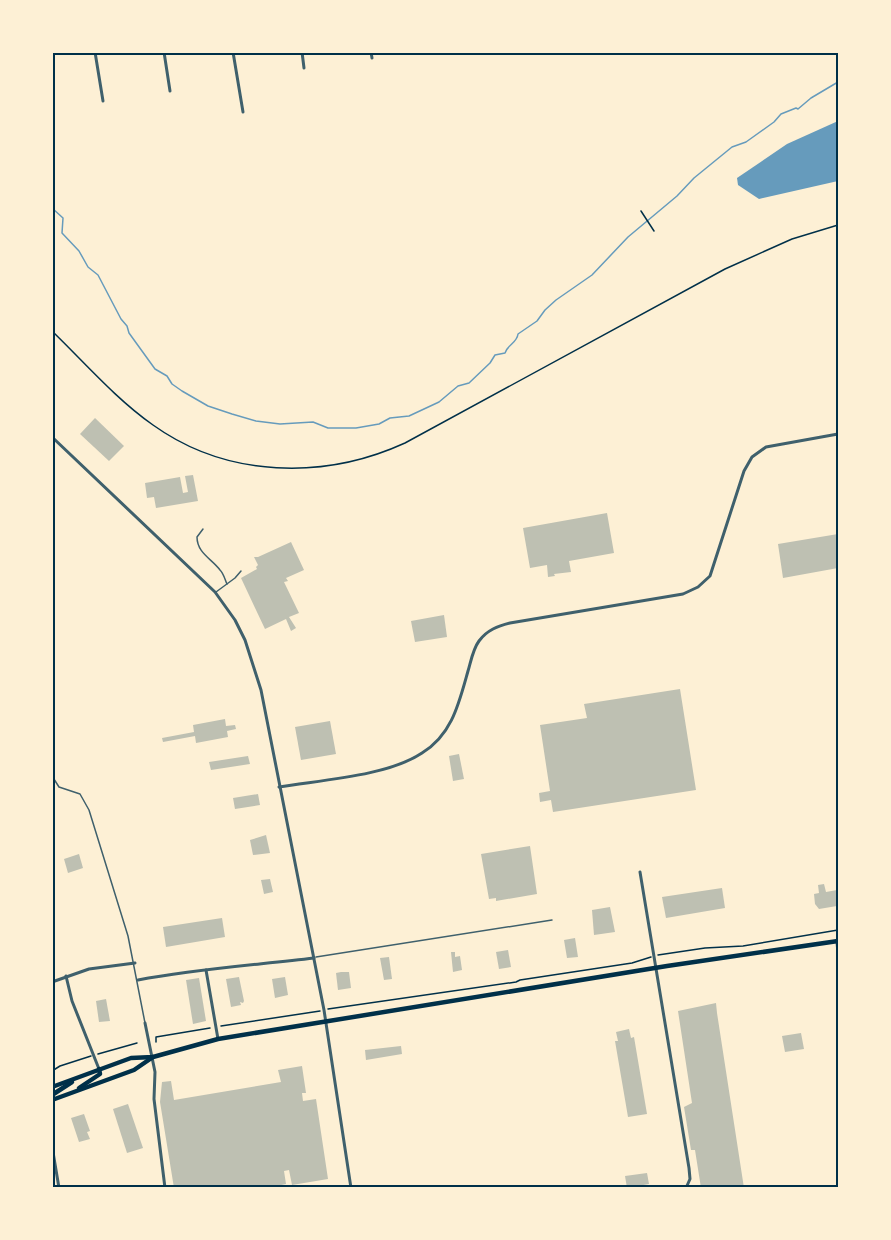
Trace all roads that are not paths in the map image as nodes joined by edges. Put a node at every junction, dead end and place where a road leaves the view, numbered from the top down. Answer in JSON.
{"nodes":[{"id":1,"x":95,"y":52,"type":"edge"},
{"id":2,"x":164,"y":52,"type":"edge"},
{"id":3,"x":233,"y":52,"type":"edge"},
{"id":4,"x":302,"y":52,"type":"edge"},
{"id":5,"x":372,"y":52,"type":"edge"},
{"id":6,"x":372,"y":58,"type":"dead end"},
{"id":7,"x":304,"y":68,"type":"dead end"},
{"id":8,"x":170,"y":91,"type":"dead end"},
{"id":9,"x":103,"y":101,"type":"dead end"},
{"id":10,"x":243,"y":112,"type":"dead end"},
{"id":11,"x":838,"y":434,"type":"edge"},
{"id":12,"x":52,"y":437,"type":"edge"},
{"id":13,"x":203,"y":529,"type":"dead end"},
{"id":14,"x":241,"y":571,"type":"dead end"},
{"id":15,"x":227,"y":584,"type":"junction"},
{"id":16,"x":215,"y":592,"type":"junction"},
{"id":17,"x":52,"y":776,"type":"edge"},
{"id":18,"x":279,"y":787,"type":"junction"},
{"id":19,"x":640,"y":872,"type":"dead end"},
{"id":20,"x":552,"y":920,"type":"dead end"},
{"id":21,"x":838,"y":942,"type":"edge"},
{"id":22,"x":838,"y":954,"type":"edge"},
{"id":23,"x":314,"y":958,"type":"junction"},
{"id":24,"x":135,"y":963,"type":"junction"},
{"id":25,"x":655,"y":969,"type":"junction"},
{"id":26,"x":206,"y":970,"type":"junction"},
{"id":27,"x":66,"y":976,"type":"junction"},
{"id":28,"x":138,"y":980,"type":"junction"},
{"id":29,"x":52,"y":982,"type":"edge"},
{"id":30,"x":326,"y":1022,"type":"junction"},
{"id":31,"x":145,"y":1023,"type":"joint"},
{"id":32,"x":218,"y":1039,"type":"junction"},
{"id":33,"x":153,"y":1056,"type":"junction"},
{"id":34,"x":99,"y":1069,"type":"junction"},
{"id":35,"x":76,"y":1078,"type":"junction"},
{"id":36,"x":52,"y":1088,"type":"edge"},
{"id":37,"x":75,"y":1091,"type":"junction"},
{"id":38,"x":52,"y":1095,"type":"edge"},
{"id":39,"x":52,"y":1100,"type":"edge"},
{"id":40,"x":52,"y":1146,"type":"edge"},
{"id":41,"x":59,"y":1188,"type":"edge"},
{"id":42,"x":165,"y":1188,"type":"edge"},
{"id":43,"x":351,"y":1188,"type":"edge"},
{"id":44,"x":686,"y":1188,"type":"edge"}],
"edges":[{"from":1,"to":9,"type":"street"},
{"from":2,"to":8,"type":"street"},
{"from":3,"to":10,"type":"street"},
{"from":4,"to":7,"type":"street"},
{"from":5,"to":6,"type":"street"},
{"from":11,"to":18,"type":"street"},
{"from":12,"to":16,"type":"street"},
{"from":13,"to":15,"type":"lane"},
{"from":14,"to":15,"type":"lane"},
{"from":15,"to":16,"type":"lane"},
{"from":16,"to":18,"type":"street"},
{"from":17,"to":24,"type":"lane"},
{"from":18,"to":23,"type":"street"},
{"from":19,"to":25,"type":"street"},
{"from":20,"to":23,"type":"lane"},
{"from":21,"to":22,"type":"street"},
{"from":21,"to":25,"type":"main road"},
{"from":23,"to":26,"type":"street"},
{"from":23,"to":30,"type":"street"},
{"from":24,"to":27,"type":"street"},
{"from":24,"to":28,"type":"lane"},
{"from":25,"to":30,"type":"main road"},
{"from":25,"to":44,"type":"street"},
{"from":26,"to":28,"type":"street"},
{"from":26,"to":32,"type":"street"},
{"from":27,"to":29,"type":"street"},
{"from":27,"to":34,"type":"street"},
{"from":28,"to":31,"type":"lane"},
{"from":30,"to":32,"type":"main road"},
{"from":30,"to":43,"type":"street"},
{"from":31,"to":33,"type":"street"},
{"from":32,"to":33,"type":"main road"},
{"from":33,"to":34,"type":"main road"},
{"from":33,"to":37,"type":"main road"},
{"from":33,"to":42,"type":"street"},
{"from":34,"to":35,"type":"main road"},
{"from":34,"to":37,"type":"main road"},
{"from":35,"to":36,"type":"main road"},
{"from":35,"to":38,"type":"main road"},
{"from":37,"to":39,"type":"main road"},
{"from":40,"to":41,"type":"street"}]}
